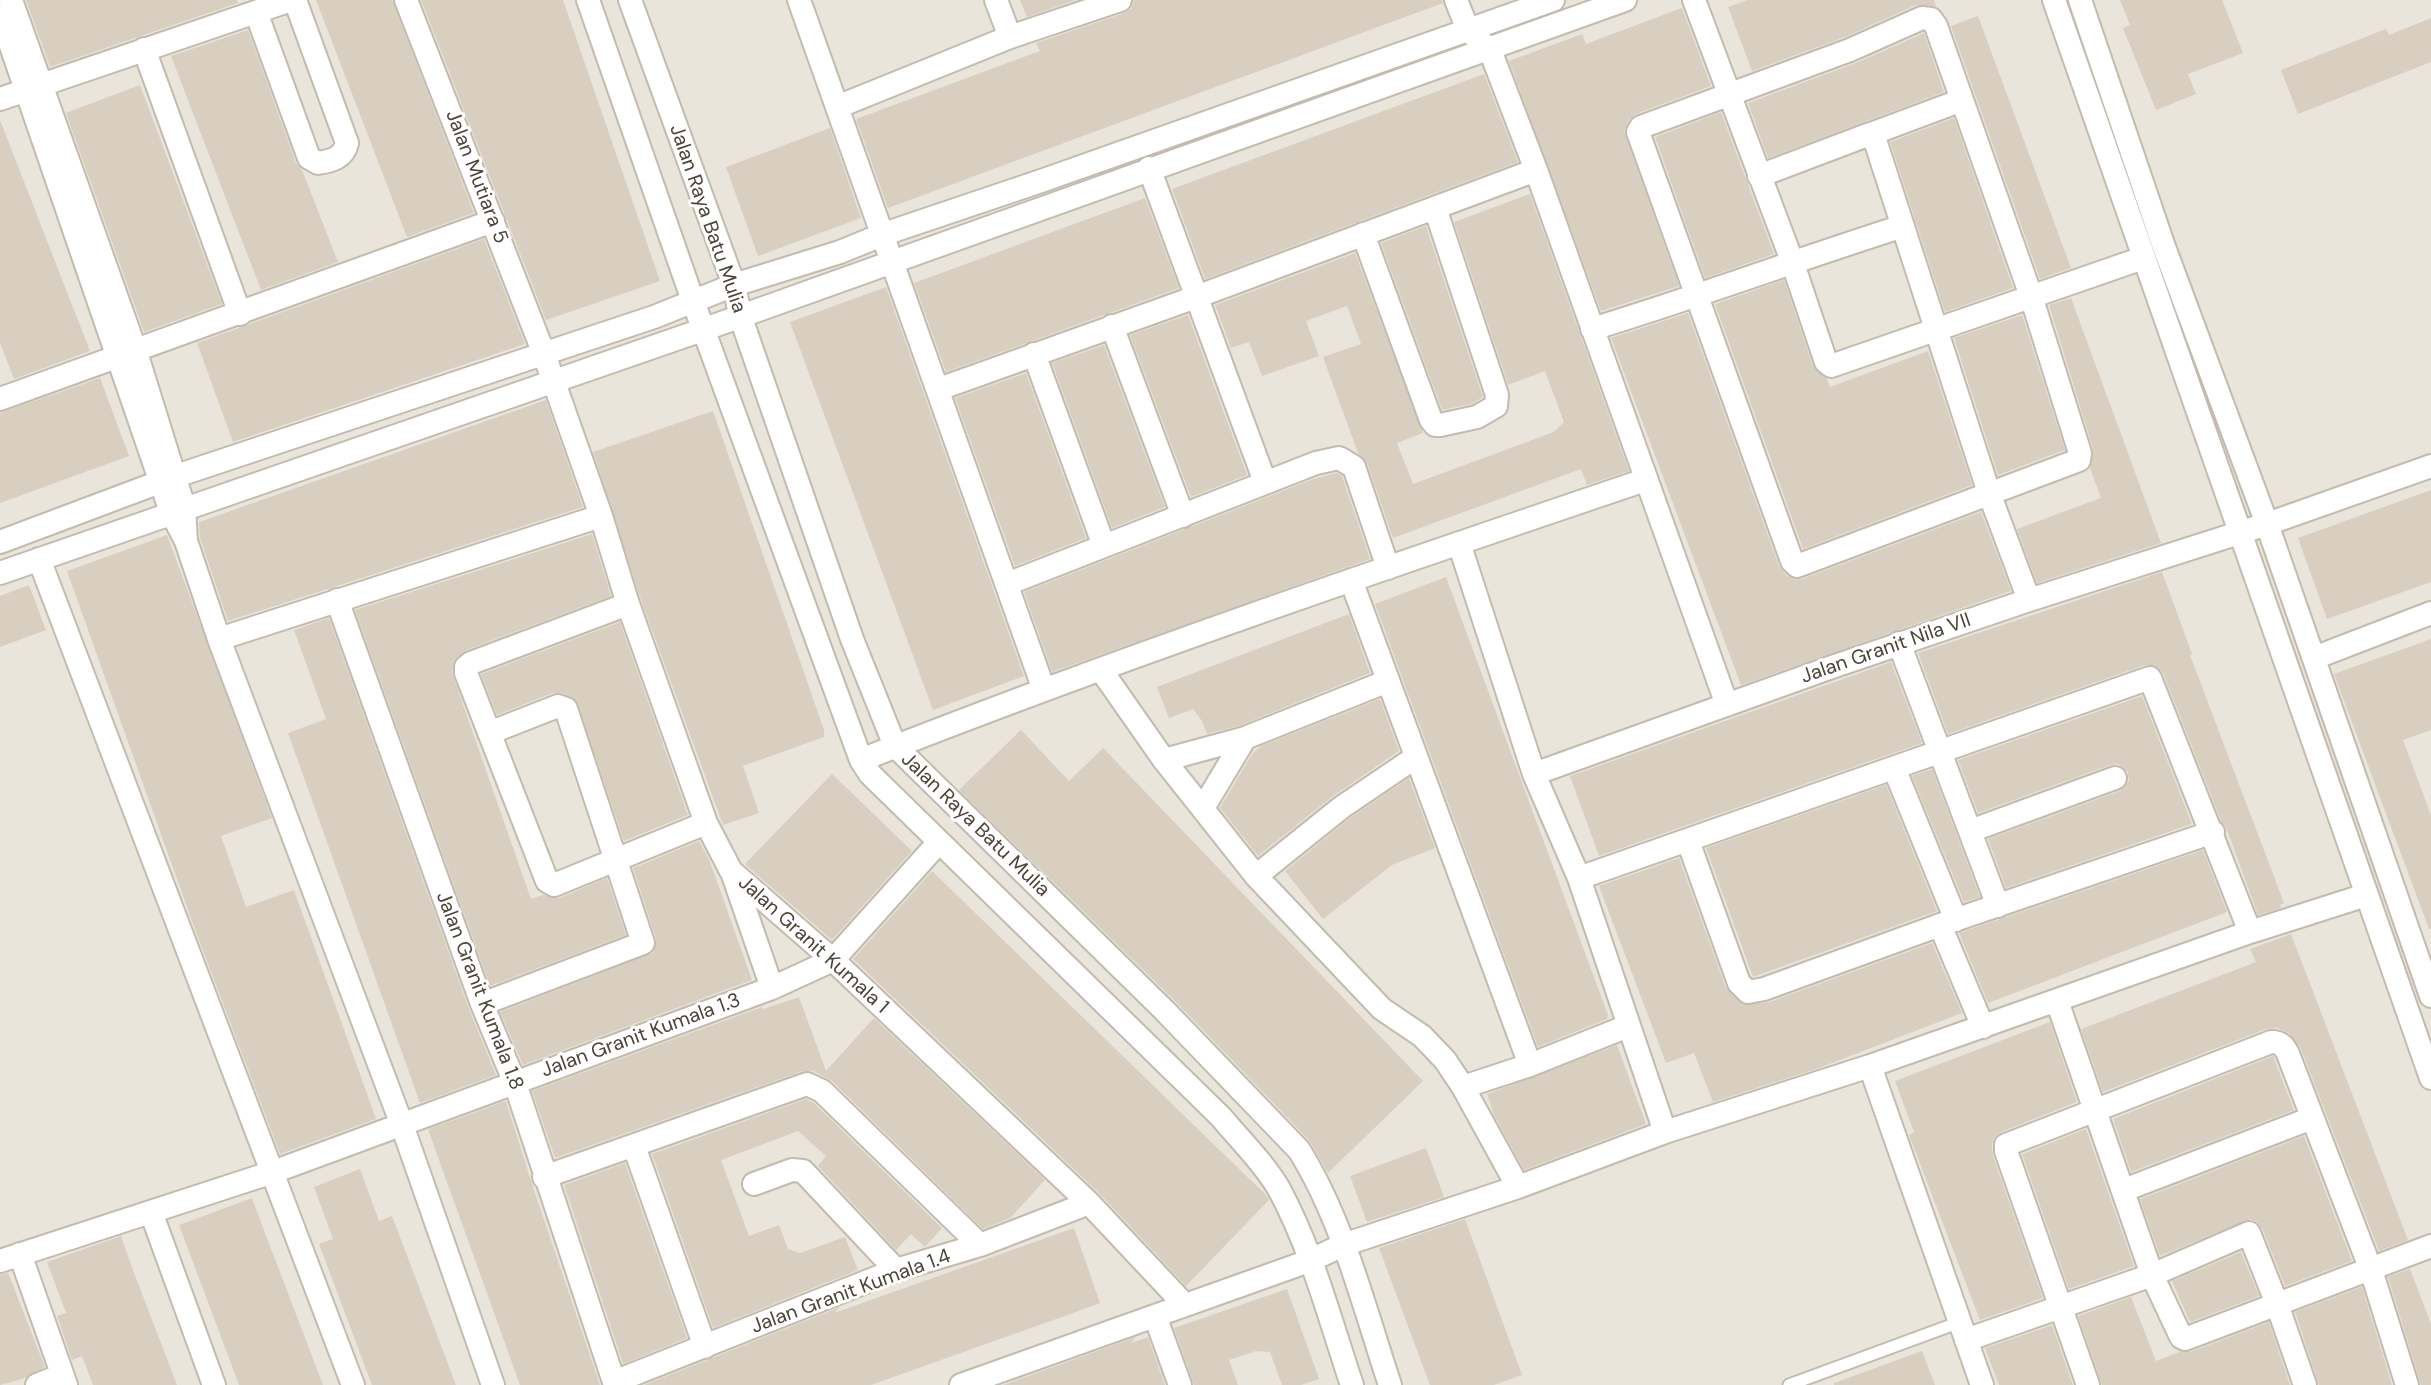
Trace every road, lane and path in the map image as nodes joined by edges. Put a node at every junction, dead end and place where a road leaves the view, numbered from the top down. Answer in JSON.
{"nodes":[{"id":1,"x":11,"y":0,"type":"edge"},
{"id":2,"x":293,"y":0,"type":"edge"},
{"id":3,"x":406,"y":0,"type":"edge"},
{"id":4,"x":588,"y":0,"type":"edge"},
{"id":5,"x":630,"y":0,"type":"edge"},
{"id":6,"x":799,"y":0,"type":"edge"},
{"id":7,"x":996,"y":0,"type":"edge"},
{"id":8,"x":1120,"y":0,"type":"edge"},
{"id":9,"x":1456,"y":0,"type":"edge"},
{"id":10,"x":1553,"y":0,"type":"edge"},
{"id":11,"x":1625,"y":0,"type":"edge"},
{"id":12,"x":1694,"y":0,"type":"edge"},
{"id":13,"x":2054,"y":0,"type":"edge"},
{"id":14,"x":2080,"y":0,"type":"edge"},
{"id":15,"x":256,"y":12,"type":"junction"},
{"id":16,"x":0,"y":14,"type":"edge"},
{"id":17,"x":1468,"y":30,"type":"junction"},
{"id":18,"x":1010,"y":37,"type":"junction"},
{"id":19,"x":144,"y":49,"type":"junction"},
{"id":20,"x":1490,"y":50,"type":"junction"},
{"id":21,"x":34,"y":88,"type":"junction"},
{"id":22,"x":1730,"y":95,"type":"junction"},
{"id":23,"x":0,"y":99,"type":"edge"},
{"id":24,"x":1962,"y":100,"type":"junction"},
{"id":25,"x":837,"y":107,"type":"junction"},
{"id":26,"x":1871,"y":134,"type":"junction"},
{"id":27,"x":1149,"y":168,"type":"junction"},
{"id":28,"x":1536,"y":170,"type":"junction"},
{"id":29,"x":1759,"y":176,"type":"junction"},
{"id":30,"x":1435,"y":208,"type":"junction"},
{"id":31,"x":493,"y":221,"type":"junction"},
{"id":32,"x":1903,"y":226,"type":"junction"},
{"id":33,"x":884,"y":234,"type":"junction"},
{"id":34,"x":1363,"y":234,"type":"junction"},
{"id":35,"x":2143,"y":258,"type":"junction"},
{"id":36,"x":892,"y":261,"type":"junction"},
{"id":37,"x":1792,"y":261,"type":"junction"},
{"id":38,"x":734,"y":285,"type":"junction"},
{"id":39,"x":1699,"y":296,"type":"junction"},
{"id":40,"x":2031,"y":296,"type":"junction"},
{"id":41,"x":1196,"y":297,"type":"junction"},
{"id":42,"x":693,"y":301,"type":"junction"},
{"id":43,"x":240,"y":314,"type":"junction"},
{"id":44,"x":740,"y":315,"type":"junction"},
{"id":45,"x":1112,"y":326,"type":"junction"},
{"id":46,"x":705,"y":329,"type":"junction"},
{"id":47,"x":1592,"y":329,"type":"junction"},
{"id":48,"x":1936,"y":332,"type":"junction"},
{"id":49,"x":126,"y":352,"type":"junction"},
{"id":50,"x":544,"y":354,"type":"junction"},
{"id":51,"x":1034,"y":354,"type":"junction"},
{"id":52,"x":553,"y":380,"type":"junction"},
{"id":53,"x":939,"y":389,"type":"junction"},
{"id":54,"x":1,"y":397,"type":"edge"},
{"id":55,"x":2431,"y":466,"type":"edge"},
{"id":56,"x":167,"y":479,"type":"junction"},
{"id":57,"x":1645,"y":480,"type":"junction"},
{"id":58,"x":1265,"y":482,"type":"junction"},
{"id":59,"x":1989,"y":493,"type":"junction"},
{"id":60,"x":177,"y":510,"type":"junction"},
{"id":61,"x":601,"y":516,"type":"junction"},
{"id":62,"x":1183,"y":516,"type":"junction"},
{"id":63,"x":2267,"y":524,"type":"junction"},
{"id":64,"x":2241,"y":531,"type":"junction"},
{"id":65,"x":0,"y":542,"type":"edge"},
{"id":66,"x":1459,"y":543,"type":"junction"},
{"id":67,"x":1104,"y":546,"type":"junction"},
{"id":68,"x":39,"y":559,"type":"junction"},
{"id":69,"x":1388,"y":568,"type":"junction"},
{"id":70,"x":0,"y":573,"type":"edge"},
{"id":71,"x":1351,"y":580,"type":"junction"},
{"id":72,"x":1007,"y":584,"type":"junction"},
{"id":73,"x":337,"y":600,"type":"junction"},
{"id":74,"x":2029,"y":600,"type":"junction"},
{"id":75,"x":628,"y":604,"type":"junction"},
{"id":76,"x":2431,"y":613,"type":"edge"},
{"id":77,"x":219,"y":639,"type":"junction"},
{"id":78,"x":1899,"y":643,"type":"junction"},
{"id":79,"x":2314,"y":658,"type":"junction"},
{"id":80,"x":1101,"y":670,"type":"junction"},
{"id":81,"x":1388,"y":681,"type":"junction"},
{"id":82,"x":1044,"y":690,"type":"junction"},
{"id":83,"x":1727,"y":705,"type":"junction"},
{"id":84,"x":489,"y":733,"type":"junction"},
{"id":85,"x":1245,"y":738,"type":"junction"},
{"id":86,"x":895,"y":746,"type":"junction"},
{"id":87,"x":1941,"y":753,"type":"junction"},
{"id":88,"x":1416,"y":757,"type":"junction"},
{"id":89,"x":861,"y":760,"type":"junction"},
{"id":90,"x":1164,"y":760,"type":"junction"},
{"id":91,"x":1894,"y":768,"type":"junction"},
{"id":92,"x":1534,"y":774,"type":"junction"},
{"id":93,"x":2115,"y":778,"type":"dead end"},
{"id":94,"x":1203,"y":808,"type":"junction"},
{"id":95,"x":706,"y":823,"type":"junction"},
{"id":96,"x":1970,"y":831,"type":"junction"},
{"id":97,"x":2213,"y":832,"type":"junction"},
{"id":98,"x":1688,"y":841,"type":"junction"},
{"id":99,"x":939,"y":842,"type":"junction"},
{"id":100,"x":616,"y":858,"type":"junction"},
{"id":101,"x":731,"y":871,"type":"junction"},
{"id":102,"x":1256,"y":876,"type":"junction"},
{"id":103,"x":1579,"y":878,"type":"junction"},
{"id":104,"x":2366,"y":895,"type":"junction"},
{"id":105,"x":1998,"y":906,"type":"junction"},
{"id":106,"x":1948,"y":922,"type":"junction"},
{"id":107,"x":2250,"y":932,"type":"junction"},
{"id":108,"x":833,"y":960,"type":"junction"},
{"id":109,"x":772,"y":988,"type":"junction"},
{"id":110,"x":2431,"y":996,"type":"edge"},
{"id":111,"x":2057,"y":1001,"type":"junction"},
{"id":112,"x":482,"y":1004,"type":"junction"},
{"id":113,"x":1628,"y":1026,"type":"junction"},
{"id":114,"x":1983,"y":1027,"type":"junction"},
{"id":115,"x":1530,"y":1065,"type":"junction"},
{"id":116,"x":1870,"y":1066,"type":"junction"},
{"id":117,"x":2431,"y":1078,"type":"edge"},
{"id":118,"x":515,"y":1083,"type":"junction"},
{"id":119,"x":1463,"y":1087,"type":"junction"},
{"id":120,"x":2095,"y":1110,"type":"junction"},
{"id":121,"x":2312,"y":1118,"type":"junction"},
{"id":122,"x":402,"y":1125,"type":"junction"},
{"id":123,"x":1665,"y":1132,"type":"junction"},
{"id":124,"x":634,"y":1146,"type":"junction"},
{"id":125,"x":273,"y":1172,"type":"junction"},
{"id":126,"x":544,"y":1177,"type":"junction"},
{"id":127,"x":754,"y":1184,"type":"dead end"},
{"id":128,"x":1518,"y":1187,"type":"junction"},
{"id":129,"x":2124,"y":1190,"type":"junction"},
{"id":130,"x":1089,"y":1203,"type":"junction"},
{"id":131,"x":151,"y":1212,"type":"junction"},
{"id":132,"x":980,"y":1245,"type":"junction"},
{"id":133,"x":1343,"y":1245,"type":"junction"},
{"id":134,"x":2431,"y":1246,"type":"edge"},
{"id":135,"x":10,"y":1258,"type":"edge"},
{"id":136,"x":1309,"y":1261,"type":"junction"},
{"id":137,"x":896,"y":1270,"type":"junction"},
{"id":138,"x":2371,"y":1270,"type":"junction"},
{"id":139,"x":2152,"y":1275,"type":"junction"},
{"id":140,"x":1184,"y":1304,"type":"junction"},
{"id":141,"x":2277,"y":1304,"type":"junction"},
{"id":142,"x":2061,"y":1308,"type":"junction"},
{"id":143,"x":1155,"y":1316,"type":"junction"},
{"id":144,"x":1963,"y":1331,"type":"junction"},
{"id":145,"x":705,"y":1347,"type":"junction"},
{"id":146,"x":64,"y":1380,"type":"edge"},
{"id":147,"x":614,"y":1384,"type":"edge"},
{"id":148,"x":37,"y":1385,"type":"edge"},
{"id":149,"x":214,"y":1385,"type":"edge"},
{"id":150,"x":353,"y":1385,"type":"edge"},
{"id":151,"x":493,"y":1385,"type":"edge"},
{"id":152,"x":961,"y":1385,"type":"edge"},
{"id":153,"x":1180,"y":1385,"type":"edge"},
{"id":154,"x":1352,"y":1385,"type":"edge"},
{"id":155,"x":1390,"y":1385,"type":"edge"},
{"id":156,"x":1789,"y":1385,"type":"edge"},
{"id":157,"x":1982,"y":1385,"type":"edge"},
{"id":158,"x":2088,"y":1385,"type":"edge"},
{"id":159,"x":2305,"y":1385,"type":"edge"},
{"id":160,"x":2407,"y":1385,"type":"edge"}],
"edges":[{"from":1,"to":21,"type":"street"},
{"from":2,"to":15,"type":"street"},
{"from":2,"to":15,"type":"street"},
{"from":3,"to":31,"type":"street","name":"Jalan Mutiara 5"},
{"from":4,"to":42,"type":"street"},
{"from":5,"to":38,"type":"street","name":"Jalan Raya Batu Mulia"},
{"from":6,"to":25,"type":"street"},
{"from":7,"to":18,"type":"street"},
{"from":8,"to":18,"type":"street"},
{"from":9,"to":17,"type":"street"},
{"from":10,"to":17,"type":"street"},
{"from":11,"to":20,"type":"street"},
{"from":12,"to":22,"type":"street"},
{"from":13,"to":35,"type":"street"},
{"from":14,"to":63,"type":"street"},
{"from":15,"to":19,"type":"street"},
{"from":16,"to":21,"type":"street"},
{"from":17,"to":20,"type":"street"},
{"from":17,"to":33,"type":"street"},
{"from":18,"to":25,"type":"street"},
{"from":19,"to":21,"type":"street"},
{"from":19,"to":43,"type":"street"},
{"from":20,"to":27,"type":"street"},
{"from":20,"to":28,"type":"street"},
{"from":21,"to":23,"type":"street"},
{"from":21,"to":49,"type":"street"},
{"from":22,"to":24,"type":"street"},
{"from":22,"to":29,"type":"street"},
{"from":22,"to":39,"type":"street"},
{"from":24,"to":26,"type":"street"},
{"from":24,"to":40,"type":"street"},
{"from":25,"to":33,"type":"street"},
{"from":26,"to":29,"type":"street"},
{"from":26,"to":32,"type":"street"},
{"from":27,"to":36,"type":"street"},
{"from":27,"to":41,"type":"street"},
{"from":28,"to":30,"type":"street"},
{"from":28,"to":47,"type":"street"},
{"from":29,"to":37,"type":"street"},
{"from":30,"to":34,"type":"street"},
{"from":30,"to":34,"type":"street"},
{"from":31,"to":43,"type":"street"},
{"from":31,"to":50,"type":"street","name":"Jalan Mutiara 5"},
{"from":32,"to":37,"type":"street"},
{"from":32,"to":48,"type":"street"},
{"from":33,"to":36,"type":"street"},
{"from":33,"to":38,"type":"street"},
{"from":34,"to":41,"type":"street"},
{"from":35,"to":40,"type":"street"},
{"from":35,"to":64,"type":"street"},
{"from":36,"to":44,"type":"street"},
{"from":36,"to":53,"type":"street"},
{"from":37,"to":39,"type":"street"},
{"from":37,"to":48,"type":"street"},
{"from":38,"to":42,"type":"street"},
{"from":38,"to":44,"type":"street","name":"Jalan Raya Batu Mulia"},
{"from":39,"to":47,"type":"street"},
{"from":39,"to":59,"type":"street"},
{"from":40,"to":48,"type":"street"},
{"from":40,"to":59,"type":"street"},
{"from":41,"to":45,"type":"street"},
{"from":41,"to":58,"type":"street"},
{"from":42,"to":46,"type":"street"},
{"from":42,"to":50,"type":"street"},
{"from":43,"to":49,"type":"street"},
{"from":44,"to":46,"type":"street"},
{"from":44,"to":86,"type":"street","name":"Jalan Raya Batu Mulia"},
{"from":45,"to":51,"type":"street"},
{"from":45,"to":62,"type":"street"},
{"from":46,"to":52,"type":"street"},
{"from":46,"to":89,"type":"street"},
{"from":47,"to":57,"type":"street"},
{"from":48,"to":59,"type":"street"},
{"from":49,"to":54,"type":"street"},
{"from":49,"to":56,"type":"street"},
{"from":50,"to":52,"type":"street","name":"Jalan Granit Kumala 1"},
{"from":50,"to":56,"type":"street"},
{"from":51,"to":53,"type":"street"},
{"from":51,"to":67,"type":"street"},
{"from":52,"to":60,"type":"street"},
{"from":52,"to":61,"type":"street","name":"Jalan Granit Kumala 1"},
{"from":53,"to":72,"type":"street"},
{"from":55,"to":63,"type":"street","name":"Jalan Granit Nila VII"},
{"from":56,"to":60,"type":"street"},
{"from":56,"to":65,"type":"street"},
{"from":57,"to":66,"type":"street"},
{"from":57,"to":83,"type":"street"},
{"from":58,"to":62,"type":"street"},
{"from":58,"to":69,"type":"street"},
{"from":59,"to":74,"type":"street"},
{"from":60,"to":68,"type":"street"},
{"from":60,"to":77,"type":"street"},
{"from":61,"to":73,"type":"street"},
{"from":61,"to":75,"type":"street","name":"Jalan Granit Kumala 1"},
{"from":62,"to":67,"type":"street"},
{"from":63,"to":64,"type":"street","name":"Jalan Granit Nila VII"},
{"from":63,"to":79,"type":"street"},
{"from":64,"to":74,"type":"street","name":"Jalan Granit Nila VII"},
{"from":64,"to":104,"type":"street"},
{"from":66,"to":69,"type":"street"},
{"from":66,"to":92,"type":"street"},
{"from":67,"to":72,"type":"street"},
{"from":68,"to":70,"type":"street"},
{"from":68,"to":125,"type":"street"},
{"from":69,"to":71,"type":"street"},
{"from":71,"to":80,"type":"street"},
{"from":71,"to":81,"type":"street"},
{"from":72,"to":82,"type":"street"},
{"from":73,"to":77,"type":"street"},
{"from":73,"to":112,"type":"street","name":"Jalan Granit Kumala 1.8"},
{"from":74,"to":78,"type":"street","name":"Jalan Granit Nila VII"},
{"from":75,"to":84,"type":"street"},
{"from":75,"to":95,"type":"street","name":"Jalan Granit Kumala 1"},
{"from":76,"to":79,"type":"street"},
{"from":77,"to":122,"type":"street"},
{"from":78,"to":83,"type":"street","name":"Jalan Granit Nila VII"},
{"from":78,"to":87,"type":"street"},
{"from":79,"to":110,"type":"street"},
{"from":80,"to":82,"type":"street"},
{"from":80,"to":90,"type":"street"},
{"from":81,"to":85,"type":"street"},
{"from":81,"to":88,"type":"street"},
{"from":82,"to":86,"type":"street"},
{"from":83,"to":92,"type":"street","name":"Jalan Granit Nila VII"},
{"from":84,"to":100,"type":"street"},
{"from":84,"to":100,"type":"street"},
{"from":85,"to":90,"type":"street"},
{"from":85,"to":94,"type":"street"},
{"from":86,"to":89,"type":"street"},
{"from":86,"to":133,"type":"street","name":"Jalan Raya Batu Mulia"},
{"from":87,"to":91,"type":"street"},
{"from":87,"to":96,"type":"street"},
{"from":87,"to":97,"type":"street"},
{"from":88,"to":102,"type":"street"},
{"from":88,"to":115,"type":"street"},
{"from":89,"to":99,"type":"street"},
{"from":90,"to":94,"type":"street"},
{"from":91,"to":98,"type":"street"},
{"from":91,"to":106,"type":"street"},
{"from":92,"to":103,"type":"street"},
{"from":93,"to":96,"type":"street"},
{"from":94,"to":102,"type":"street"},
{"from":95,"to":100,"type":"street"},
{"from":95,"to":101,"type":"street","name":"Jalan Granit Kumala 1"},
{"from":96,"to":105,"type":"street"},
{"from":97,"to":105,"type":"street"},
{"from":97,"to":107,"type":"street"},
{"from":98,"to":103,"type":"street"},
{"from":98,"to":106,"type":"street"},
{"from":99,"to":108,"type":"street"},
{"from":99,"to":136,"type":"street"},
{"from":100,"to":112,"type":"street"},
{"from":101,"to":108,"type":"street","name":"Jalan Granit Kumala 1"},
{"from":101,"to":109,"type":"street"},
{"from":102,"to":119,"type":"street"},
{"from":103,"to":113,"type":"street"},
{"from":104,"to":107,"type":"street"},
{"from":104,"to":117,"type":"street"},
{"from":105,"to":106,"type":"street"},
{"from":106,"to":114,"type":"street"},
{"from":107,"to":111,"type":"street"},
{"from":108,"to":109,"type":"street","name":"Jalan Granit Kumala 1.3"},
{"from":108,"to":130,"type":"street","name":"Jalan Granit Kumala 1"},
{"from":109,"to":118,"type":"street","name":"Jalan Granit Kumala 1.3"},
{"from":111,"to":114,"type":"street"},
{"from":111,"to":120,"type":"street"},
{"from":112,"to":118,"type":"street","name":"Jalan Granit Kumala 1.8"},
{"from":113,"to":115,"type":"street"},
{"from":113,"to":123,"type":"street"},
{"from":114,"to":116,"type":"street"},
{"from":115,"to":119,"type":"street"},
{"from":116,"to":123,"type":"street"},
{"from":116,"to":144,"type":"street"},
{"from":118,"to":122,"type":"street","name":"Jalan Granit Kumala 1.3"},
{"from":118,"to":126,"type":"street","name":"Jalan Granit Kumala 1.8"},
{"from":119,"to":128,"type":"street"},
{"from":120,"to":121,"type":"street"},
{"from":120,"to":129,"type":"street"},
{"from":120,"to":142,"type":"street"},
{"from":121,"to":129,"type":"street"},
{"from":121,"to":138,"type":"street"},
{"from":122,"to":125,"type":"street","name":"Jalan Granit Kumala 1.3"},
{"from":122,"to":151,"type":"street"},
{"from":123,"to":128,"type":"street"},
{"from":124,"to":126,"type":"street"},
{"from":124,"to":132,"type":"street"},
{"from":124,"to":145,"type":"street"},
{"from":125,"to":131,"type":"street","name":"Jalan Granit Kumala 1.3"},
{"from":125,"to":150,"type":"street"},
{"from":126,"to":147,"type":"street","name":"Jalan Granit Kumala 1.8"},
{"from":127,"to":137,"type":"street"},
{"from":128,"to":133,"type":"street"},
{"from":129,"to":139,"type":"street"},
{"from":130,"to":132,"type":"street","name":"Jalan Granit Kumala 1.4"},
{"from":130,"to":140,"type":"street","name":"Jalan Granit Kumala 1"},
{"from":131,"to":135,"type":"street","name":"Jalan Granit Kumala 1.3"},
{"from":131,"to":149,"type":"street"},
{"from":132,"to":137,"type":"street","name":"Jalan Granit Kumala 1.4"},
{"from":133,"to":136,"type":"street"},
{"from":133,"to":155,"type":"street","name":"Jalan Raya Batu Mulia"},
{"from":134,"to":138,"type":"street"},
{"from":135,"to":146,"type":"street"},
{"from":136,"to":140,"type":"street"},
{"from":136,"to":154,"type":"street"},
{"from":137,"to":145,"type":"street","name":"Jalan Granit Kumala 1.4"},
{"from":138,"to":141,"type":"street"},
{"from":138,"to":160,"type":"street"},
{"from":139,"to":141,"type":"street"},
{"from":139,"to":141,"type":"street"},
{"from":139,"to":142,"type":"street"},
{"from":140,"to":143,"type":"street"},
{"from":141,"to":159,"type":"street"},
{"from":142,"to":144,"type":"street"},
{"from":142,"to":158,"type":"street"},
{"from":143,"to":152,"type":"street"},
{"from":143,"to":153,"type":"street"},
{"from":144,"to":156,"type":"lane"},
{"from":144,"to":157,"type":"street"},
{"from":145,"to":147,"type":"street","name":"Jalan Granit Kumala 1.4"},
{"from":146,"to":148,"type":"street"}]}
